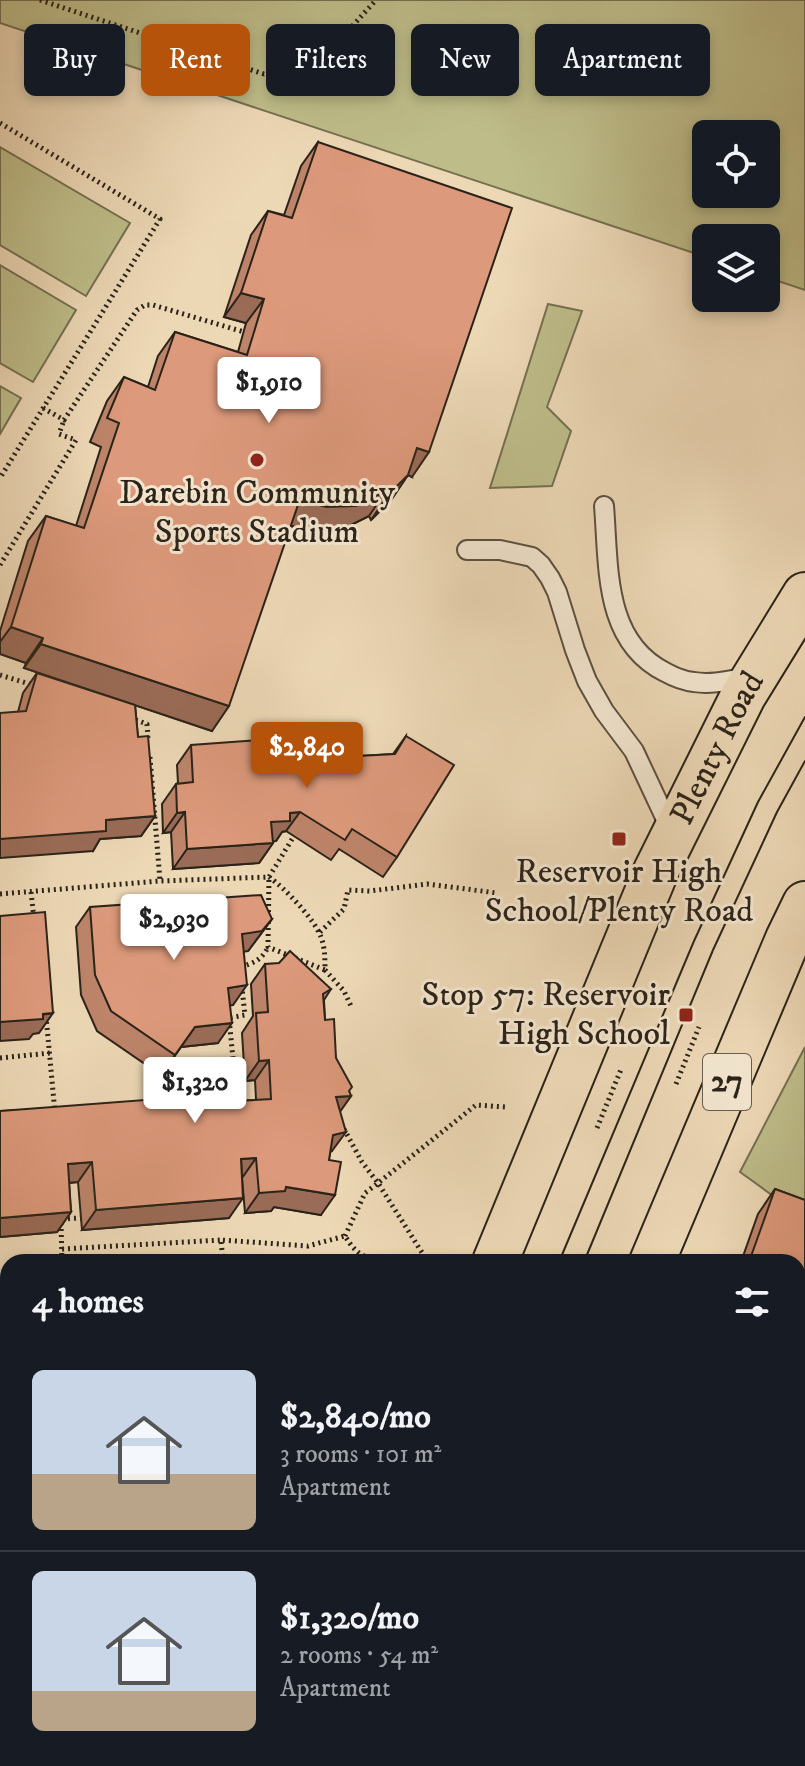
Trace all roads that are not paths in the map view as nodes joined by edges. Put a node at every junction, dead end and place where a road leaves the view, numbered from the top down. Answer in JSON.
{"nodes":[{"id":1,"x":604,"y":506,"type":"dead end"},
{"id":2,"x":467,"y":550,"type":"dead end"},
{"id":3,"x":805,"y":595,"type":"edge"},
{"id":4,"x":756,"y":676,"type":"junction"},
{"id":5,"x":674,"y":836,"type":"junction"},
{"id":6,"x":805,"y":904,"type":"edge"},
{"id":7,"x":498,"y":1254,"type":"edge"},
{"id":8,"x":655,"y":1254,"type":"edge"}],
"edges":[{"from":1,"to":4,"type":"lane"},
{"from":2,"to":5,"type":"lane"},
{"from":3,"to":4,"type":"highway","name":"Plenty Road"},
{"from":4,"to":5,"type":"highway","name":"Plenty Road"},
{"from":5,"to":7,"type":"highway","name":"Plenty Road"},
{"from":6,"to":8,"type":"highway","number":"27"}]}
